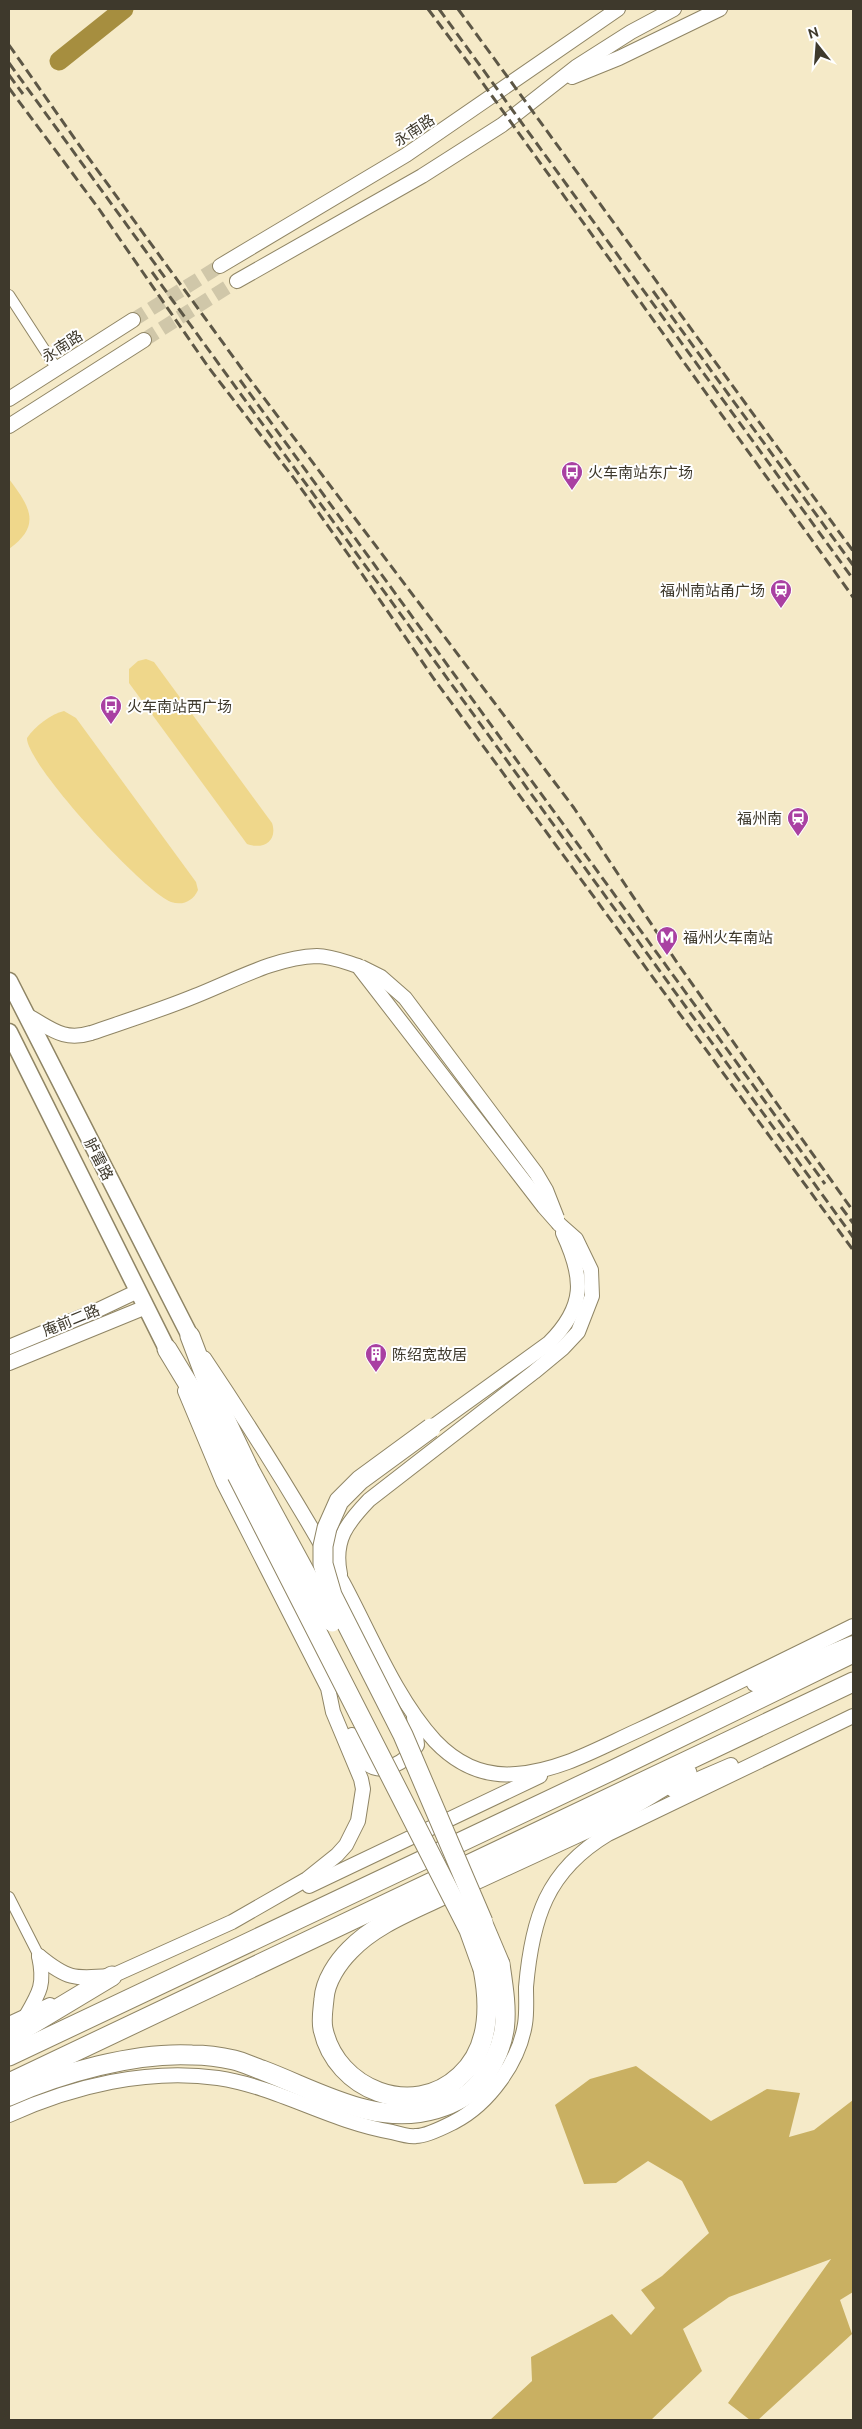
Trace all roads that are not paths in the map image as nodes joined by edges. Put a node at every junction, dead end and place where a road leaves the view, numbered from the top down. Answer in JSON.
{"nodes":[{"id":1,"x":618,"y":9,"type":"edge"},
{"id":2,"x":674,"y":9,"type":"edge"},
{"id":3,"x":720,"y":9,"type":"edge"},
{"id":4,"x":555,"y":83,"type":"junction"},
{"id":5,"x":220,"y":266,"type":"tunnel mouth"},
{"id":6,"x":237,"y":281,"type":"tunnel mouth"},
{"id":7,"x":9,"y":295,"type":"edge"},
{"id":8,"x":133,"y":320,"type":"tunnel mouth"},
{"id":9,"x":144,"y":340,"type":"tunnel mouth"},
{"id":10,"x":57,"y":369,"type":"junction"},
{"id":11,"x":9,"y":399,"type":"edge"},
{"id":12,"x":9,"y":426,"type":"edge"},
{"id":13,"x":9,"y":981,"type":"edge"},
{"id":14,"x":26,"y":1015,"type":"junction"},
{"id":15,"x":9,"y":1032,"type":"edge"},
{"id":16,"x":559,"y":1224,"type":"junction"},
{"id":17,"x":138,"y":1291,"type":"junction"},
{"id":18,"x":146,"y":1307,"type":"junction"},
{"id":19,"x":190,"y":1336,"type":"junction"},
{"id":20,"x":9,"y":1347,"type":"edge"},
{"id":21,"x":167,"y":1349,"type":"junction"},
{"id":22,"x":9,"y":1364,"type":"edge"},
{"id":23,"x":431,"y":1428,"type":"joint"},
{"id":24,"x":243,"y":1472,"type":"junction"},
{"id":25,"x":342,"y":1582,"type":"junction"},
{"id":26,"x":853,"y":1626,"type":"edge"},
{"id":27,"x":853,"y":1643,"type":"edge"},
{"id":28,"x":853,"y":1652,"type":"edge"},
{"id":29,"x":853,"y":1682,"type":"edge"},
{"id":30,"x":328,"y":1688,"type":"junction"},
{"id":31,"x":794,"y":1710,"type":"junction"},
{"id":32,"x":680,"y":1711,"type":"junction"},
{"id":33,"x":414,"y":1716,"type":"junction"},
{"id":34,"x":853,"y":1716,"type":"edge"},
{"id":35,"x":839,"y":1723,"type":"junction"},
{"id":36,"x":559,"y":1767,"type":"junction"},
{"id":37,"x":603,"y":1821,"type":"junction"},
{"id":38,"x":9,"y":1897,"type":"edge"},
{"id":39,"x":232,"y":1922,"type":"junction"},
{"id":40,"x":483,"y":1922,"type":"junction"},
{"id":41,"x":39,"y":1956,"type":"junction"},
{"id":42,"x":491,"y":1966,"type":"junction"},
{"id":43,"x":112,"y":1976,"type":"junction"},
{"id":44,"x":16,"y":2027,"type":"edge"},
{"id":45,"x":9,"y":2056,"type":"edge"},
{"id":46,"x":104,"y":2066,"type":"junction"},
{"id":47,"x":9,"y":2083,"type":"edge"},
{"id":48,"x":9,"y":2096,"type":"edge"},
{"id":49,"x":9,"y":2114,"type":"edge"}],
"edges":[{"from":1,"to":5,"type":"main road","name":"永南路"},
{"from":2,"to":4,"type":"main road"},
{"from":3,"to":4,"type":"main road"},
{"from":4,"to":6,"type":"main road"},
{"from":7,"to":10,"type":"street"},
{"from":8,"to":10,"type":"main road","name":"永南路"},
{"from":9,"to":12,"type":"main road"},
{"from":10,"to":11,"type":"main road","name":"永南路"},
{"from":13,"to":14,"type":"main road","name":"胪雷路"},
{"from":14,"to":16,"type":"main road","bridge":true},
{"from":14,"to":19,"type":"main road","name":"胪雷路"},
{"from":15,"to":17,"type":"main road","name":"胪雷路"},
{"from":16,"to":23,"type":"main road"},
{"from":16,"to":25,"type":"main road"},
{"from":17,"to":18,"type":"main road","name":"胪雷路"},
{"from":17,"to":20,"type":"main road"},
{"from":18,"to":21,"type":"main road","name":"胪雷路"},
{"from":18,"to":22,"type":"main road","name":"庵前二路"},
{"from":19,"to":24,"type":"highway"},
{"from":19,"to":25,"type":"main road"},
{"from":21,"to":24,"type":"highway"},
{"from":21,"to":30,"type":"main road"},
{"from":23,"to":40,"type":"highway","bridge":true},
{"from":24,"to":40,"type":"highway","bridge":true},
{"from":24,"to":42,"type":"highway","bridge":true},
{"from":25,"to":33,"type":"main road"},
{"from":26,"to":32,"type":"main road"},
{"from":27,"to":32,"type":"main road"},
{"from":28,"to":45,"type":"highway"},
{"from":29,"to":31,"type":"highway"},
{"from":30,"to":33,"type":"main road"},
{"from":30,"to":39,"type":"main road"},
{"from":31,"to":37,"type":"highway"},
{"from":31,"to":47,"type":"highway"},
{"from":32,"to":36,"type":"main road"},
{"from":33,"to":36,"type":"main road"},
{"from":34,"to":35,"type":"main road"},
{"from":35,"to":37,"type":"main road"},
{"from":35,"to":49,"type":"main road"},
{"from":36,"to":39,"type":"main road"},
{"from":37,"to":42,"type":"highway"},
{"from":38,"to":41,"type":"street"},
{"from":39,"to":43,"type":"main road"},
{"from":40,"to":42,"type":"highway","bridge":true},
{"from":41,"to":43,"type":"main road"},
{"from":41,"to":44,"type":"main road"},
{"from":42,"to":46,"type":"highway"},
{"from":43,"to":44,"type":"highway"},
{"from":46,"to":48,"type":"highway"},
{"from":46,"to":49,"type":"main road"}]}
